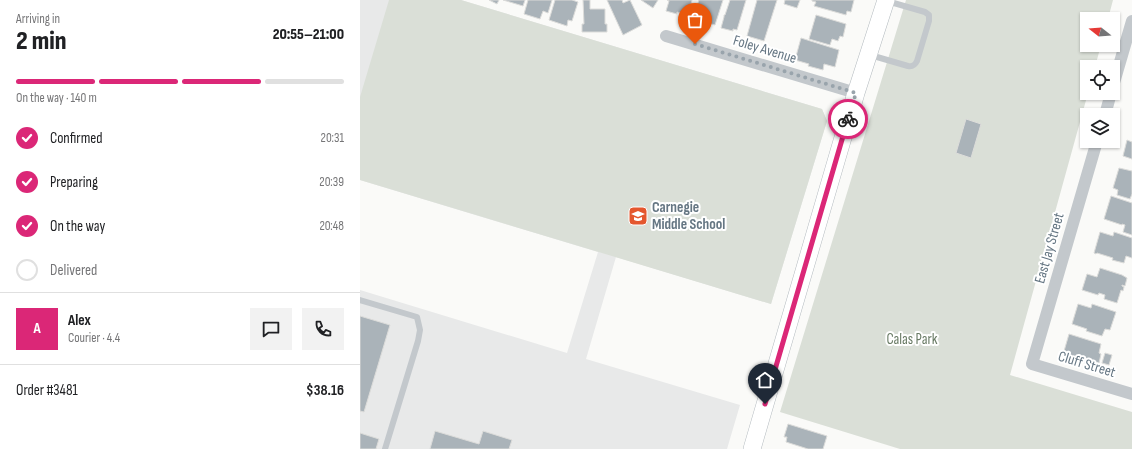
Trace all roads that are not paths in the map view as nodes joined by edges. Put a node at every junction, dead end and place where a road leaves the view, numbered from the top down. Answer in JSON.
{"nodes":[{"id":1,"x":885,"y":0,"type":"edge"},
{"id":2,"x":1132,"y":21,"type":"edge"},
{"id":3,"x":666,"y":36,"type":"dead end"},
{"id":4,"x":868,"y":54,"type":"junction"},
{"id":5,"x":1120,"y":62,"type":"edge"},
{"id":6,"x":856,"y":93,"type":"junction"},
{"id":7,"x":1095,"y":148,"type":"edge"},
{"id":8,"x":360,"y":300,"type":"edge"},
{"id":9,"x":1032,"y":364,"type":"joint"},
{"id":10,"x":1132,"y":394,"type":"edge"},
{"id":11,"x":385,"y":449,"type":"edge"},
{"id":12,"x":752,"y":449,"type":"edge"}],
"edges":[{"from":1,"to":4,"type":"street"},
{"from":1,"to":4,"type":"lane"},
{"from":2,"to":5,"type":"street"},
{"from":3,"to":6,"type":"street","name":"Foley Avenue"},
{"from":4,"to":6,"type":"street"},
{"from":6,"to":12,"type":"street"},
{"from":7,"to":9,"type":"street","name":"East Jay Street"},
{"from":8,"to":11,"type":"lane"},
{"from":9,"to":10,"type":"street","name":"Cluff Street"}]}
